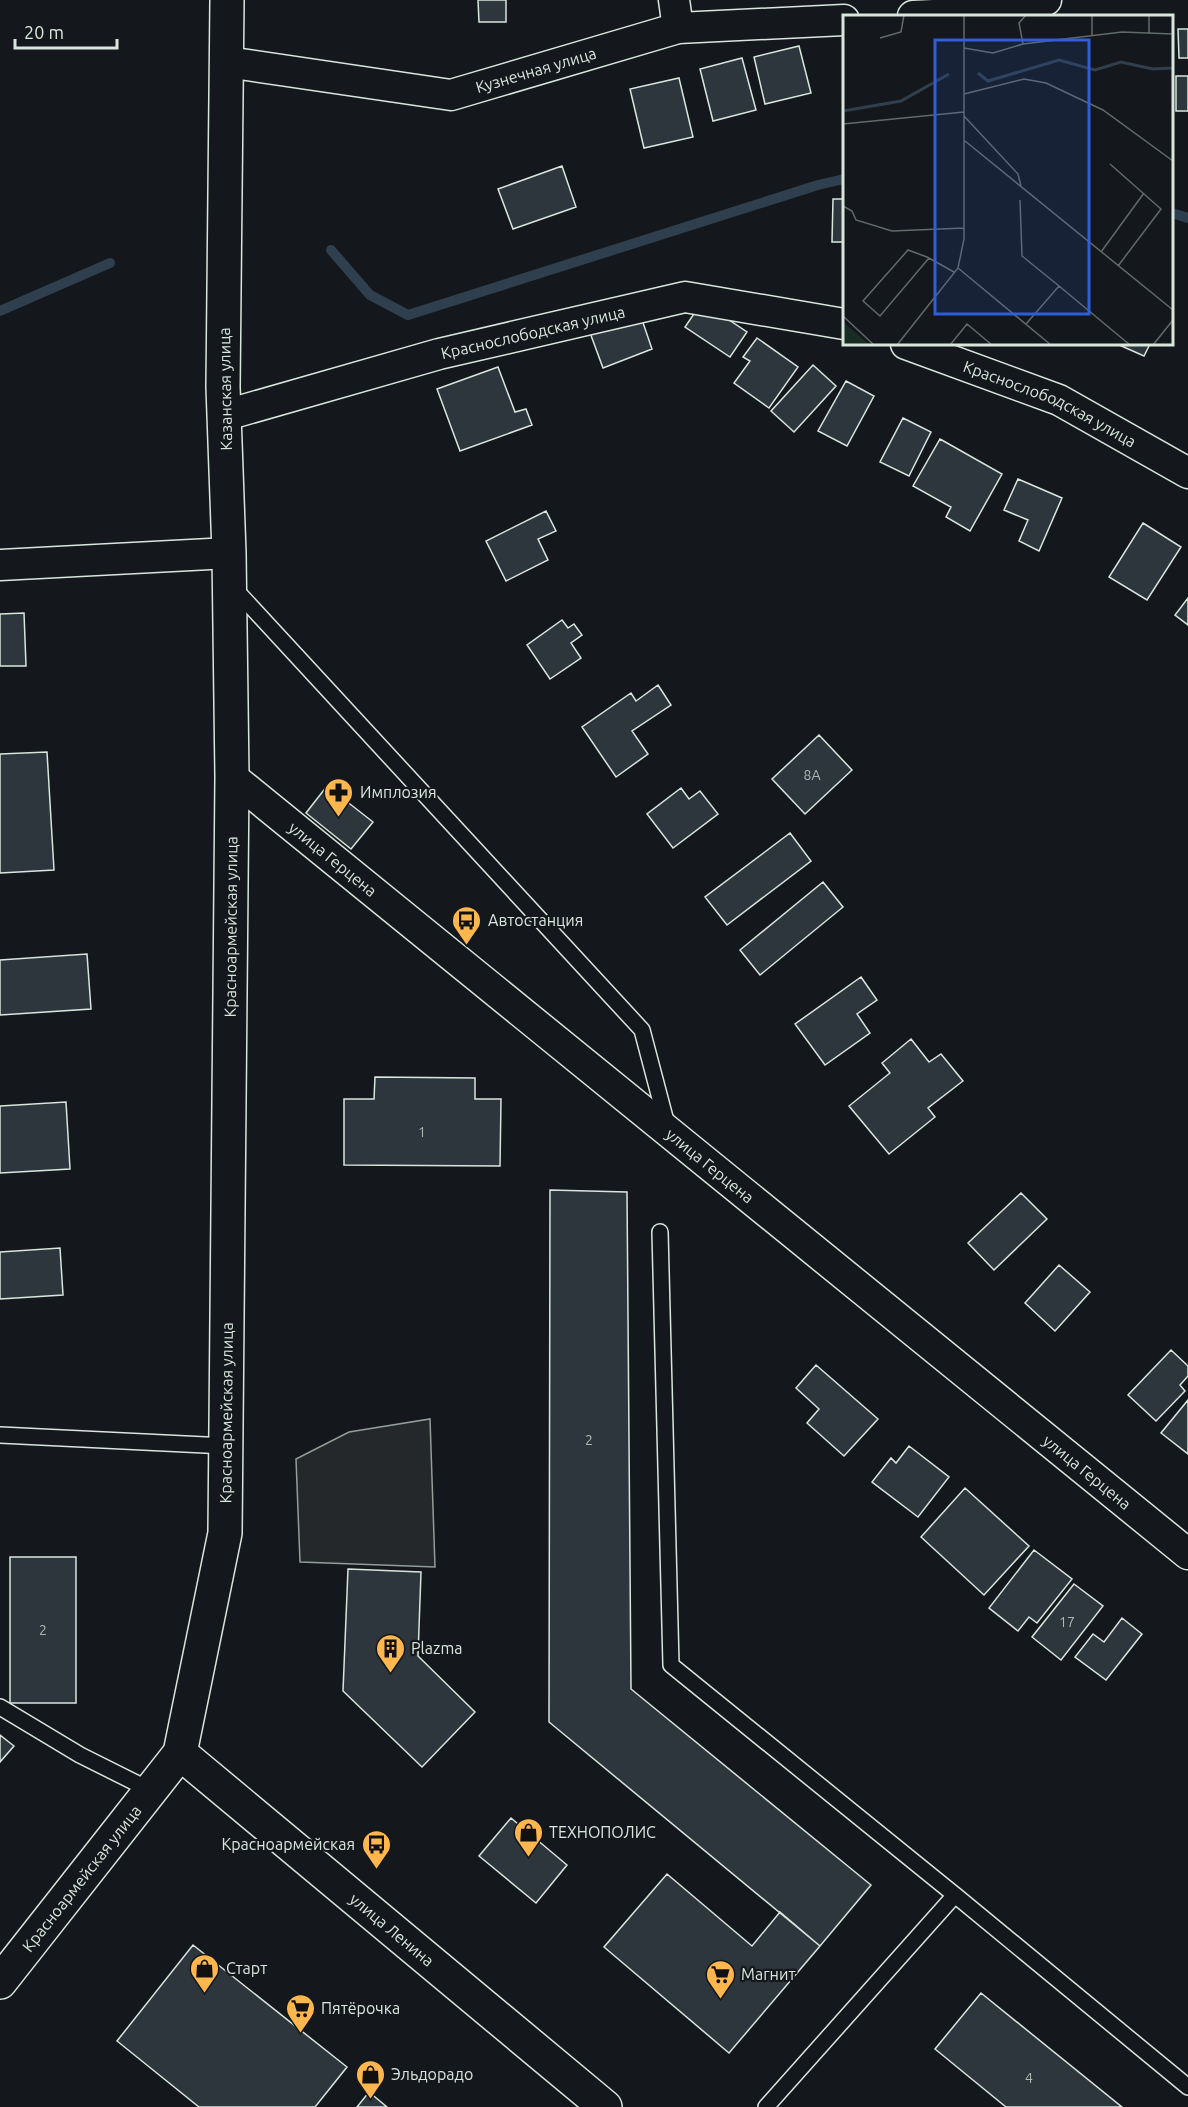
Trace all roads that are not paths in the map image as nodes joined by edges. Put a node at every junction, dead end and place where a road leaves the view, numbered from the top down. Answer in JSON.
{"nodes":[{"id":1,"x":227,"y":0,"type":"edge"},
{"id":2,"x":1046,"y":0,"type":"edge"},
{"id":3,"x":676,"y":14,"type":"edge"},
{"id":4,"x":943,"y":15,"type":"edge"},
{"id":5,"x":843,"y":20,"type":"edge"},
{"id":6,"x":227,"y":62,"type":"junction"},
{"id":7,"x":843,"y":324,"type":"edge"},
{"id":8,"x":909,"y":345,"type":"edge"},
{"id":9,"x":226,"y":415,"type":"junction"},
{"id":10,"x":1188,"y":473,"type":"edge"},
{"id":11,"x":0,"y":565,"type":"edge"},
{"id":12,"x":229,"y":568,"type":"junction"},
{"id":13,"x":232,"y":777,"type":"junction"},
{"id":14,"x":669,"y":1132,"type":"junction"},
{"id":15,"x":660,"y":1232,"type":"dead end"},
{"id":16,"x":0,"y":1435,"type":"edge"},
{"id":17,"x":226,"y":1446,"type":"junction"},
{"id":18,"x":1188,"y":1554,"type":"edge"},
{"id":19,"x":0,"y":1707,"type":"edge"},
{"id":20,"x":180,"y":1753,"type":"junction"},
{"id":21,"x":150,"y":1790,"type":"junction"},
{"id":22,"x":955,"y":1895,"type":"junction"},
{"id":23,"x":0,"y":1982,"type":"edge"},
{"id":24,"x":1188,"y":2086,"type":"edge"},
{"id":25,"x":605,"y":2107,"type":"edge"},
{"id":26,"x":766,"y":2107,"type":"edge"}],
"edges":[{"from":1,"to":6,"type":"street","name":"Казанская улица"},
{"from":2,"to":4,"type":"street"},
{"from":3,"to":5,"type":"street","name":"Кузнечная улица"},
{"from":3,"to":6,"type":"street","name":"Кузнечная улица"},
{"from":6,"to":9,"type":"street","name":"Казанская улица"},
{"from":7,"to":9,"type":"street","name":"Краснослободская улица"},
{"from":8,"to":10,"type":"street","name":"Краснослободская улица"},
{"from":9,"to":12,"type":"street","name":"Казанская улица"},
{"from":11,"to":12,"type":"street"},
{"from":12,"to":13,"type":"street","name":"Казанская улица"},
{"from":12,"to":14,"type":"lane"},
{"from":13,"to":14,"type":"street","name":"улица Герцена"},
{"from":13,"to":17,"type":"street","name":"Красноармейская улица"},
{"from":14,"to":18,"type":"street","name":"улица Герцена"},
{"from":15,"to":22,"type":"lane"},
{"from":16,"to":17,"type":"lane"},
{"from":17,"to":20,"type":"street","name":"Красноармейская улица"},
{"from":19,"to":21,"type":"lane"},
{"from":20,"to":21,"type":"street","name":"Красноармейская улица"},
{"from":20,"to":25,"type":"street","name":"улица Ленина"},
{"from":21,"to":23,"type":"street","name":"Красноармейская улица"},
{"from":22,"to":24,"type":"lane"},
{"from":22,"to":26,"type":"lane"}]}
